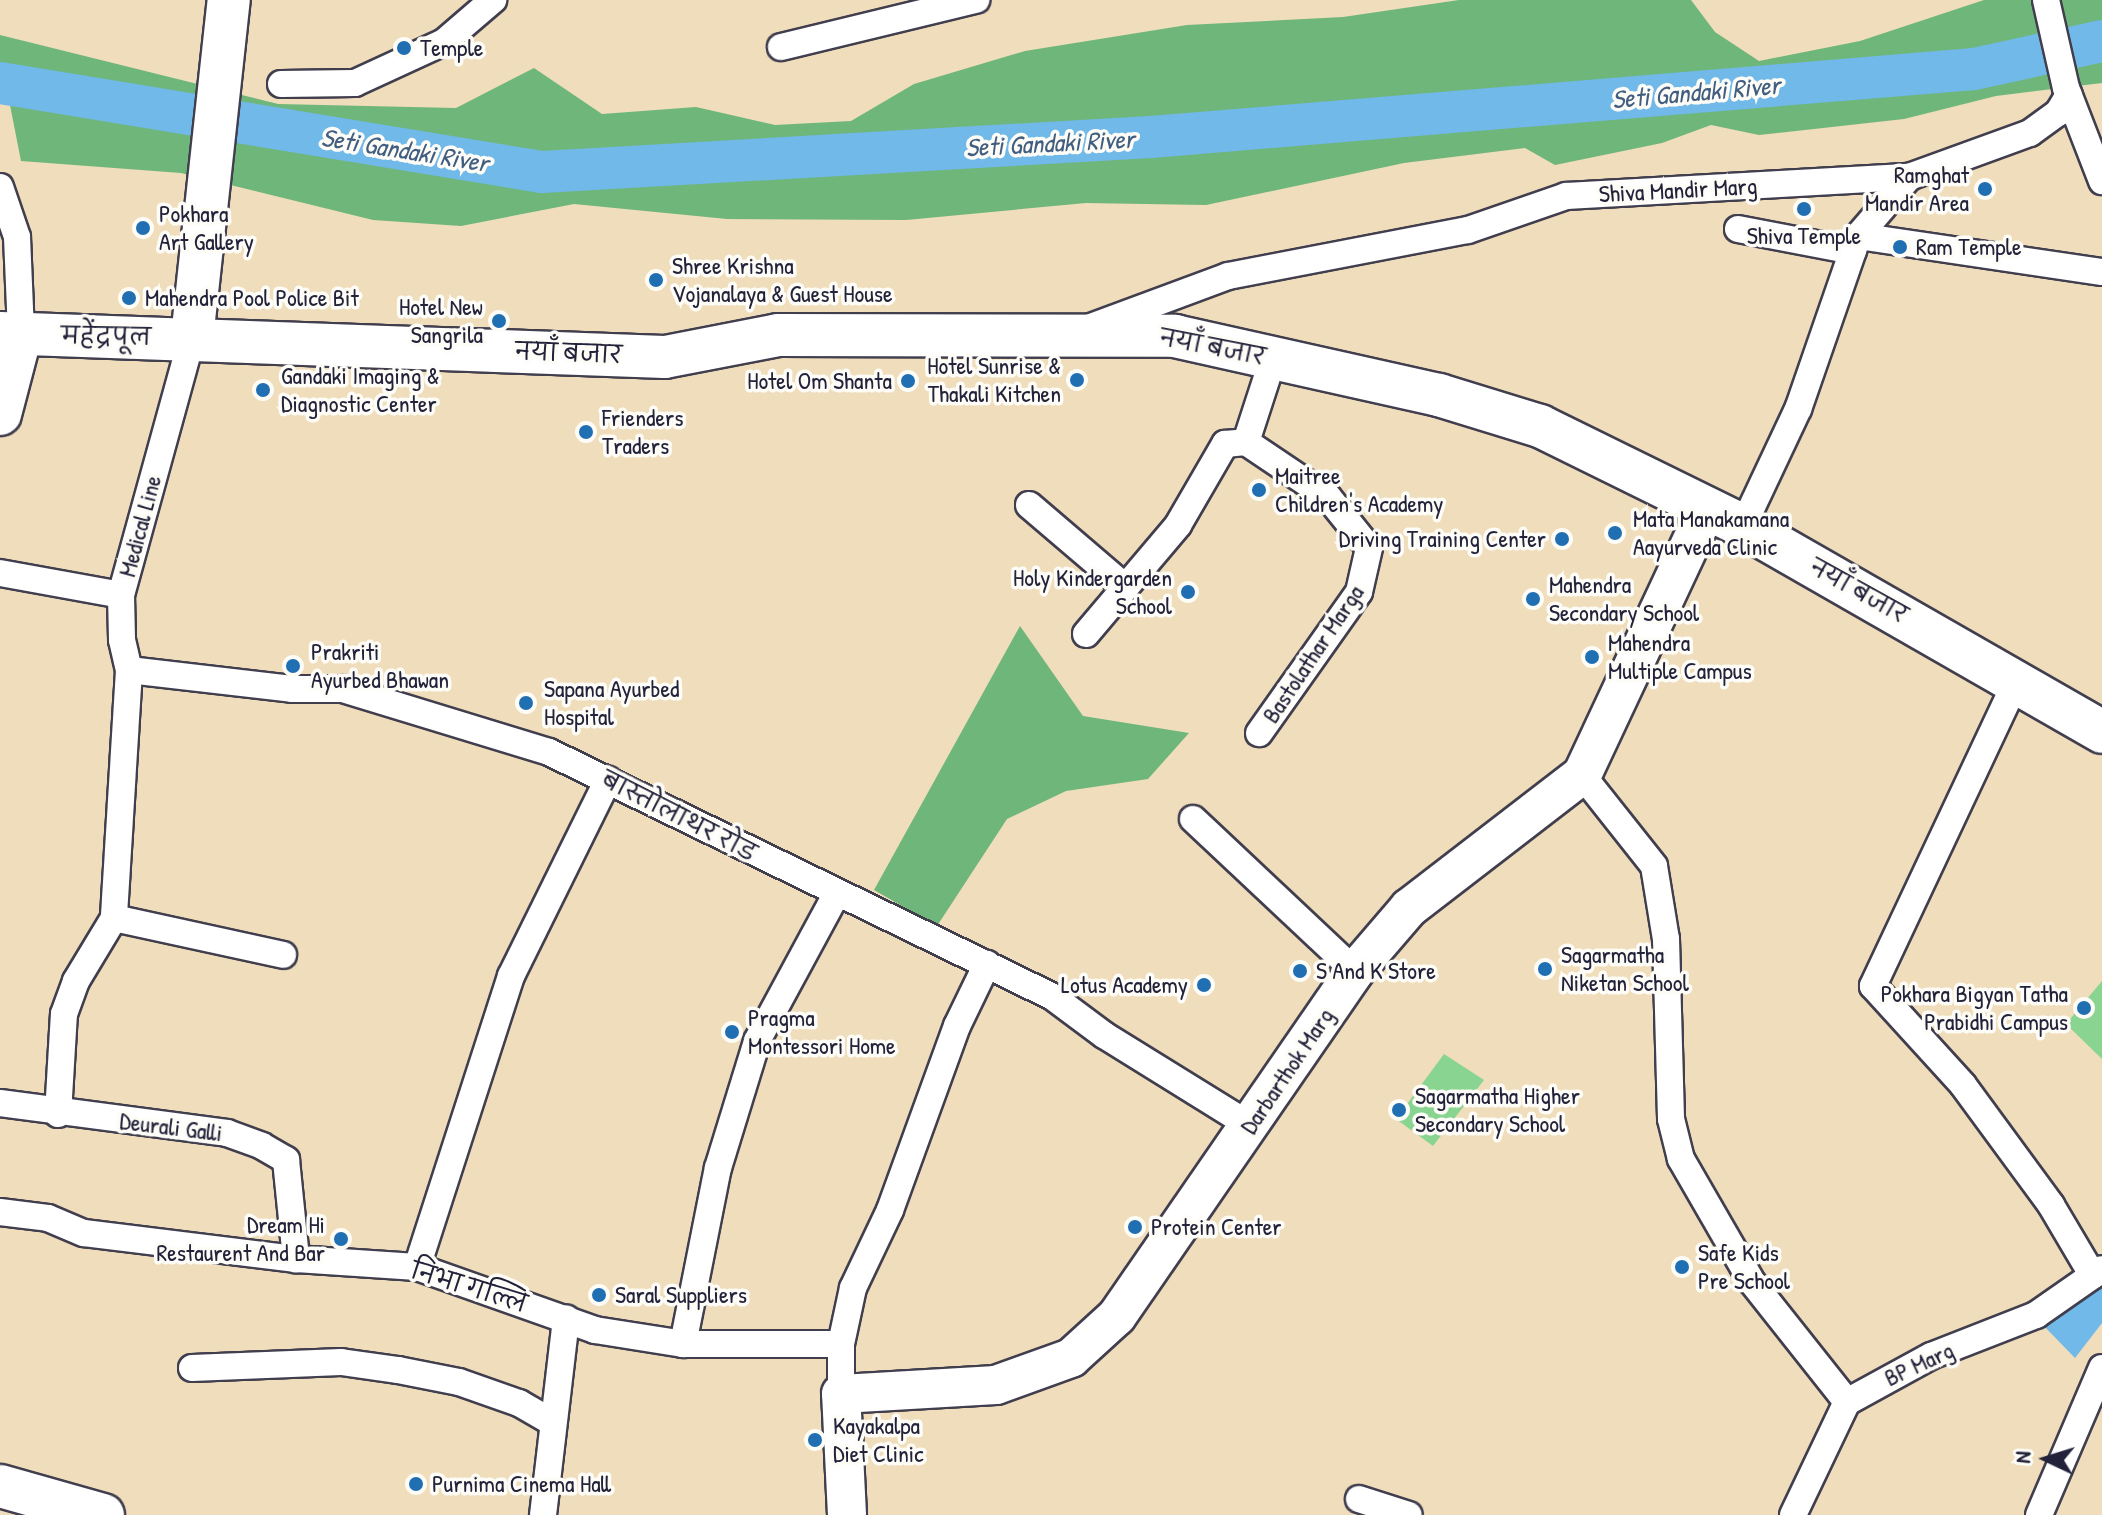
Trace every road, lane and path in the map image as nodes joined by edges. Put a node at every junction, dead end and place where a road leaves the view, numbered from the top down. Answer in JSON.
{"nodes":[{"id":1,"x":493,"y":0,"type":"edge"},
{"id":2,"x":976,"y":0,"type":"edge"},
{"id":3,"x":2046,"y":0,"type":"edge"},
{"id":4,"x":228,"y":5,"type":"edge"},
{"id":5,"x":781,"y":47,"type":"dead end"},
{"id":6,"x":281,"y":84,"type":"dead end"},
{"id":7,"x":2067,"y":92,"type":"junction"},
{"id":8,"x":1909,"y":177,"type":"junction"},
{"id":9,"x":2102,"y":181,"type":"edge"},
{"id":10,"x":0,"y":187,"type":"edge"},
{"id":11,"x":1738,"y":229,"type":"dead end"},
{"id":12,"x":1855,"y":244,"type":"junction"},
{"id":13,"x":2102,"y":272,"type":"edge"},
{"id":14,"x":1077,"y":332,"type":"junction"},
{"id":15,"x":11,"y":334,"type":"edge"},
{"id":16,"x":192,"y":338,"type":"junction"},
{"id":17,"x":1273,"y":359,"type":"junction"},
{"id":18,"x":0,"y":414,"type":"edge"},
{"id":19,"x":1246,"y":442,"type":"junction"},
{"id":20,"x":1029,"y":505,"type":"dead end"},
{"id":21,"x":1725,"y":517,"type":"junction"},
{"id":22,"x":0,"y":573,"type":"edge"},
{"id":23,"x":1125,"y":587,"type":"junction"},
{"id":24,"x":121,"y":595,"type":"junction"},
{"id":25,"x":1086,"y":634,"type":"dead end"},
{"id":26,"x":129,"y":670,"type":"junction"},
{"id":27,"x":2016,"y":682,"type":"junction"},
{"id":28,"x":2102,"y":732,"type":"edge"},
{"id":29,"x":1259,"y":733,"type":"dead end"},
{"id":30,"x":1582,"y":775,"type":"junction"},
{"id":31,"x":608,"y":780,"type":"junction"},
{"id":32,"x":1193,"y":819,"type":"dead end"},
{"id":33,"x":836,"y":895,"type":"junction"},
{"id":34,"x":114,"y":918,"type":"junction"},
{"id":35,"x":283,"y":955,"type":"dead end"},
{"id":36,"x":987,"y":964,"type":"junction"},
{"id":37,"x":1355,"y":971,"type":"junction"},
{"id":38,"x":0,"y":1103,"type":"edge"},
{"id":39,"x":58,"y":1114,"type":"junction"},
{"id":40,"x":1251,"y":1126,"type":"junction"},
{"id":41,"x":0,"y":1212,"type":"edge"},
{"id":42,"x":296,"y":1259,"type":"junction"},
{"id":43,"x":417,"y":1267,"type":"junction"},
{"id":44,"x":2097,"y":1272,"type":"edge"},
{"id":45,"x":566,"y":1318,"type":"junction"},
{"id":46,"x":683,"y":1344,"type":"junction"},
{"id":47,"x":841,"y":1344,"type":"junction"},
{"id":48,"x":192,"y":1368,"type":"dead end"},
{"id":49,"x":2102,"y":1368,"type":"edge"},
{"id":50,"x":841,"y":1394,"type":"junction"},
{"id":51,"x":1847,"y":1402,"type":"junction"},
{"id":52,"x":552,"y":1422,"type":"junction"},
{"id":53,"x":0,"y":1486,"type":"edge"},
{"id":54,"x":1359,"y":1499,"type":"dead end"},
{"id":55,"x":103,"y":1515,"type":"edge"},
{"id":56,"x":543,"y":1515,"type":"edge"},
{"id":57,"x":847,"y":1515,"type":"edge"},
{"id":58,"x":1409,"y":1515,"type":"edge"},
{"id":59,"x":1793,"y":1515,"type":"edge"},
{"id":60,"x":2039,"y":1515,"type":"edge"}],
"edges":[{"from":1,"to":6,"type":"street"},
{"from":2,"to":5,"type":"street"},
{"from":3,"to":7,"type":"street"},
{"from":4,"to":16,"type":"main road"},
{"from":7,"to":8,"type":"street"},
{"from":7,"to":9,"type":"street"},
{"from":8,"to":12,"type":"street"},
{"from":8,"to":14,"type":"street","name":"Shiva Mandir Marg"},
{"from":10,"to":15,"type":"street"},
{"from":11,"to":12,"type":"street"},
{"from":12,"to":13,"type":"street"},
{"from":12,"to":21,"type":"street"},
{"from":14,"to":16,"type":"main road","name":"नयाँ बजार"},
{"from":14,"to":17,"type":"main road","name":"नयाँ बजार"},
{"from":15,"to":16,"type":"main road","name":"महेंद्रपूल"},
{"from":15,"to":18,"type":"main road"},
{"from":16,"to":24,"type":"street","name":"Medical Line"},
{"from":17,"to":19,"type":"street"},
{"from":17,"to":21,"type":"main road","name":"नयाँ बजार"},
{"from":19,"to":23,"type":"street"},
{"from":19,"to":29,"type":"street","name":"Bastolathar Marga"},
{"from":20,"to":23,"type":"street"},
{"from":21,"to":27,"type":"main road","name":"नयाँ बजार"},
{"from":21,"to":30,"type":"main road","name":"Darbarthok Marg"},
{"from":22,"to":24,"type":"street","name":"Medical Line"},
{"from":23,"to":25,"type":"street"},
{"from":24,"to":26,"type":"street"},
{"from":26,"to":31,"type":"street","name":"बास्तोलाथर रोड"},
{"from":26,"to":34,"type":"street"},
{"from":27,"to":28,"type":"main road","name":"नयाँ बजार"},
{"from":27,"to":44,"type":"street"},
{"from":30,"to":37,"type":"main road","name":"Darbarthok Marg"},
{"from":30,"to":51,"type":"street"},
{"from":31,"to":33,"type":"street","name":"बास्तोलाथर रोड"},
{"from":31,"to":43,"type":"street"},
{"from":32,"to":37,"type":"street"},
{"from":33,"to":36,"type":"street","name":"बास्तोलाथर रोड"},
{"from":33,"to":46,"type":"street"},
{"from":34,"to":35,"type":"street"},
{"from":34,"to":39,"type":"street"},
{"from":36,"to":40,"type":"street","name":"बास्तोलाथर रोड"},
{"from":36,"to":47,"type":"street"},
{"from":37,"to":40,"type":"main road","name":"Darbarthok Marg"},
{"from":38,"to":39,"type":"street","name":"Deurali Galli"},
{"from":39,"to":42,"type":"street","name":"Deurali Galli"},
{"from":40,"to":50,"type":"main road","name":"Darbarthok Marg"},
{"from":41,"to":42,"type":"street","name":"निभा गल्लि"},
{"from":42,"to":43,"type":"street","name":"निभा गल्लि"},
{"from":43,"to":45,"type":"street","name":"निभा गल्लि"},
{"from":44,"to":51,"type":"street","name":"BP Marg"},
{"from":45,"to":46,"type":"street","name":"निभा गल्लि"},
{"from":45,"to":52,"type":"street"},
{"from":46,"to":47,"type":"street","name":"निभा गल्लि"},
{"from":47,"to":50,"type":"street"},
{"from":48,"to":52,"type":"street"},
{"from":49,"to":60,"type":"street"},
{"from":50,"to":57,"type":"main road"},
{"from":51,"to":59,"type":"street"},
{"from":52,"to":56,"type":"street"},
{"from":53,"to":55,"type":"main road"},
{"from":54,"to":58,"type":"street"}]}
